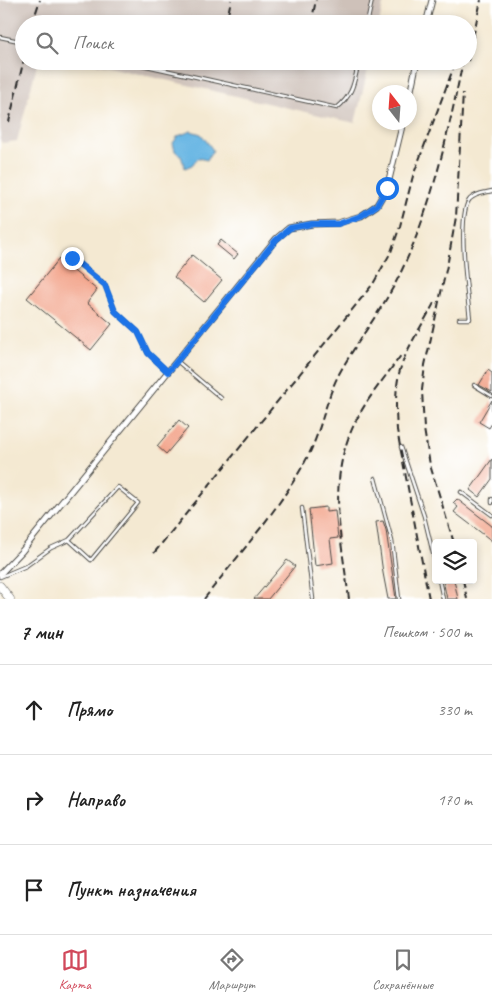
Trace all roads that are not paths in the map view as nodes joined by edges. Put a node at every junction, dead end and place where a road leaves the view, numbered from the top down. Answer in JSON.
{"nodes":[{"id":1,"x":372,"y":0,"type":"edge"},
{"id":2,"x":432,"y":0,"type":"edge"},
{"id":3,"x":369,"y":15,"type":"edge"},
{"id":4,"x":428,"y":15,"type":"edge"},
{"id":5,"x":0,"y":37,"type":"edge"},
{"id":6,"x":15,"y":40,"type":"edge"},
{"id":7,"x":165,"y":70,"type":"edge"},
{"id":8,"x":357,"y":70,"type":"edge"},
{"id":9,"x":415,"y":70,"type":"edge"},
{"id":10,"x":412,"y":85,"type":"edge"},
{"id":11,"x":401,"y":130,"type":"edge"},
{"id":12,"x":492,"y":191,"type":"edge"},
{"id":13,"x":72,"y":258,"type":"dead end"},
{"id":14,"x":459,"y":319,"type":"dead end"},
{"id":15,"x":177,"y":361,"type":"junction"},
{"id":16,"x":168,"y":372,"type":"junction"},
{"id":17,"x":474,"y":385,"type":"dead end"},
{"id":18,"x":492,"y":396,"type":"edge"},
{"id":19,"x":222,"y":398,"type":"dead end"},
{"id":20,"x":401,"y":447,"type":"dead end"},
{"id":21,"x":375,"y":478,"type":"dead end"},
{"id":22,"x":461,"y":492,"type":"dead end"},
{"id":23,"x":302,"y":508,"type":"dead end"},
{"id":24,"x":492,"y":516,"type":"edge"},
{"id":25,"x":69,"y":540,"type":"junction"},
{"id":26,"x":432,"y":549,"type":"edge"},
{"id":27,"x":0,"y":576,"type":"edge"},
{"id":28,"x":440,"y":584,"type":"edge"},
{"id":29,"x":0,"y":586,"type":"edge"},
{"id":30,"x":10,"y":599,"type":"edge"},
{"id":31,"x":313,"y":599,"type":"edge"},
{"id":32,"x":400,"y":599,"type":"edge"},
{"id":33,"x":443,"y":599,"type":"edge"}],
"edges":[{"from":1,"to":3,"type":"lane"},
{"from":2,"to":4,"type":"street"},
{"from":5,"to":6,"type":"lane"},
{"from":7,"to":8,"type":"lane"},
{"from":9,"to":10,"type":"street"},
{"from":11,"to":15,"type":"street"},
{"from":12,"to":14,"type":"lane"},
{"from":13,"to":16,"type":"lane"},
{"from":15,"to":16,"type":"street"},
{"from":15,"to":19,"type":"lane"},
{"from":16,"to":27,"type":"street"},
{"from":17,"to":18,"type":"lane"},
{"from":20,"to":26,"type":"lane"},
{"from":21,"to":32,"type":"lane"},
{"from":22,"to":24,"type":"lane"},
{"from":23,"to":31,"type":"lane"},
{"from":25,"to":25,"type":"lane"},
{"from":25,"to":27,"type":"lane"},
{"from":28,"to":33,"type":"lane"},
{"from":29,"to":30,"type":"main road"}]}
